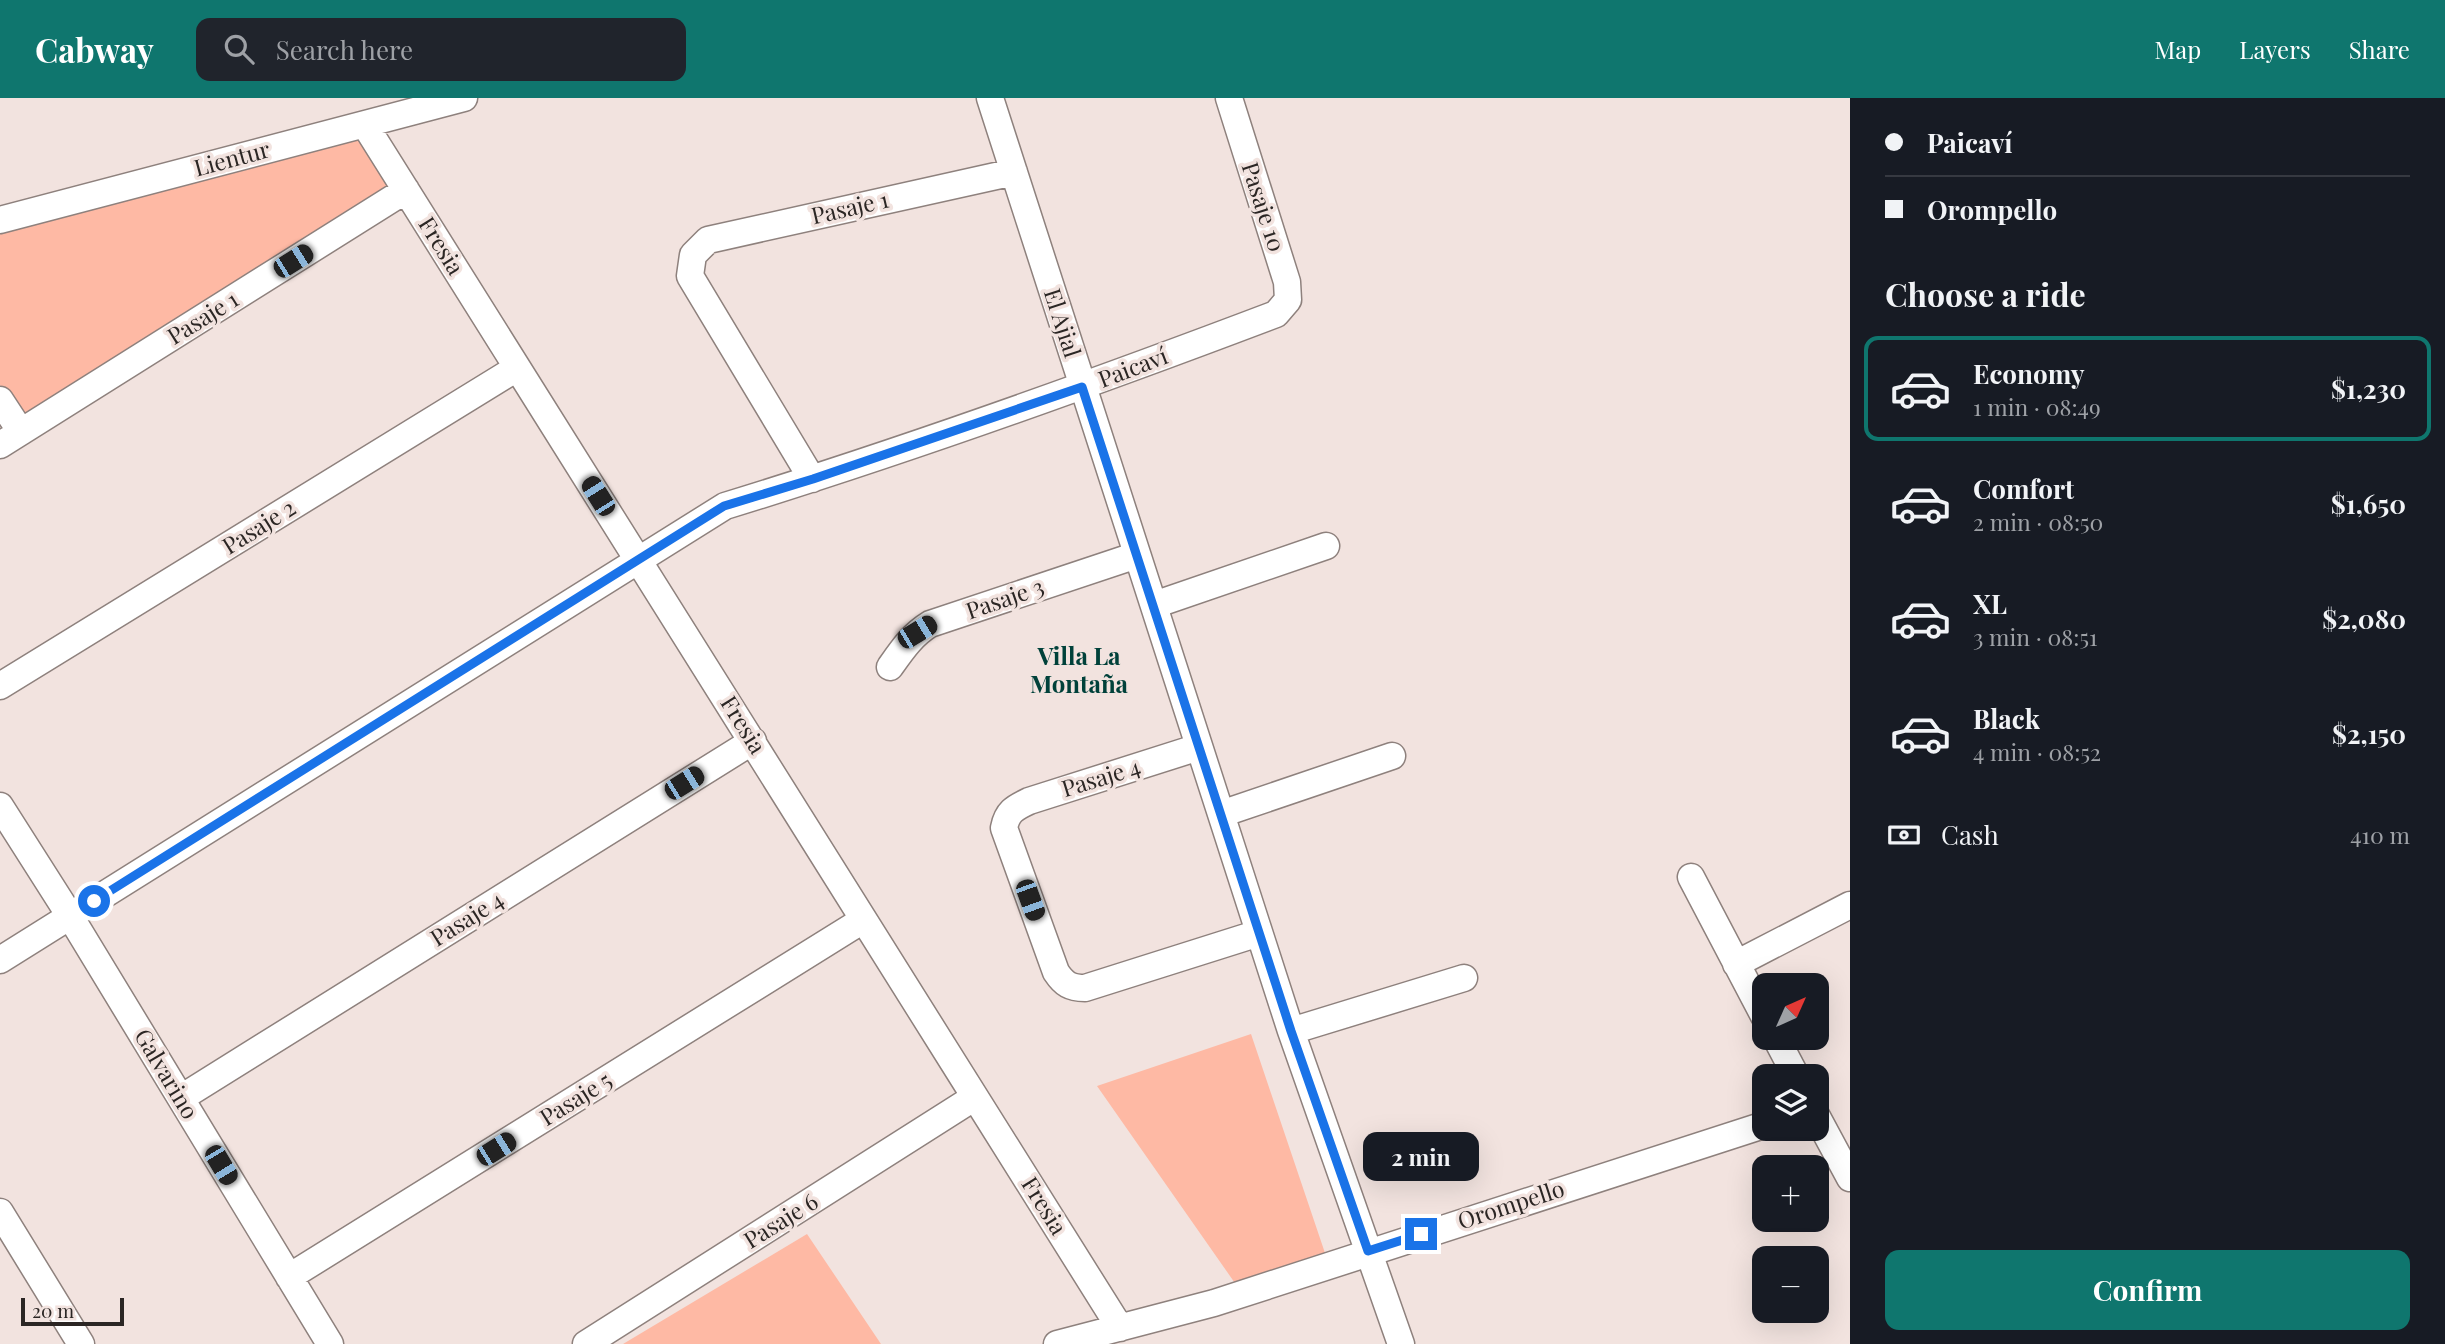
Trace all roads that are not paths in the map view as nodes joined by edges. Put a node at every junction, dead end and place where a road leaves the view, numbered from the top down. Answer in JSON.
{"nodes":[{"id":1,"x":464,"y":98,"type":"edge"},
{"id":2,"x":990,"y":98,"type":"edge"},
{"id":3,"x":1229,"y":98,"type":"edge"},
{"id":4,"x":365,"y":125,"type":"junction"},
{"id":5,"x":1014,"y":172,"type":"junction"},
{"id":6,"x":406,"y":190,"type":"junction"},
{"id":7,"x":0,"y":220,"type":"edge"},
{"id":8,"x":1276,"y":314,"type":"joint"},
{"id":9,"x":517,"y":368,"type":"junction"},
{"id":10,"x":1082,"y":387,"type":"junction"},
{"id":11,"x":0,"y":400,"type":"edge"},
{"id":12,"x":10,"y":439,"type":"edge"},
{"id":13,"x":813,"y":479,"type":"junction"},
{"id":14,"x":1325,"y":546,"type":"dead end"},
{"id":15,"x":1137,"y":555,"type":"junction"},
{"id":16,"x":638,"y":560,"type":"junction"},
{"id":17,"x":1154,"y":605,"type":"junction"},
{"id":18,"x":890,"y":667,"type":"dead end"},
{"id":19,"x":0,"y":686,"type":"edge"},
{"id":20,"x":753,"y":741,"type":"junction"},
{"id":21,"x":1199,"y":747,"type":"junction"},
{"id":22,"x":1392,"y":756,"type":"dead end"},
{"id":23,"x":0,"y":806,"type":"edge"},
{"id":24,"x":1221,"y":814,"type":"junction"},
{"id":25,"x":1691,"y":877,"type":"dead end"},
{"id":26,"x":1850,"y":905,"type":"edge"},
{"id":27,"x":71,"y":916,"type":"junction"},
{"id":28,"x":863,"y":920,"type":"junction"},
{"id":29,"x":1259,"y":933,"type":"junction"},
{"id":30,"x":0,"y":960,"type":"edge"},
{"id":31,"x":1736,"y":964,"type":"junction"},
{"id":32,"x":1464,"y":978,"type":"dead end"},
{"id":33,"x":1752,"y":994,"type":"edge"},
{"id":34,"x":1291,"y":1031,"type":"junction"},
{"id":35,"x":975,"y":1097,"type":"junction"},
{"id":36,"x":181,"y":1098,"type":"junction"},
{"id":37,"x":1752,"y":1129,"type":"edge"},
{"id":38,"x":1829,"y":1135,"type":"edge"},
{"id":39,"x":1846,"y":1161,"type":"edge"},
{"id":40,"x":0,"y":1212,"type":"edge"},
{"id":41,"x":1368,"y":1251,"type":"junction"},
{"id":42,"x":289,"y":1277,"type":"junction"},
{"id":43,"x":1120,"y":1328,"type":"junction"},
{"id":44,"x":81,"y":1344,"type":"edge"},
{"id":45,"x":330,"y":1344,"type":"edge"},
{"id":46,"x":586,"y":1344,"type":"edge"},
{"id":47,"x":1057,"y":1344,"type":"edge"},
{"id":48,"x":1401,"y":1344,"type":"edge"}],
"edges":[{"from":1,"to":4,"type":"street","name":"Lientur"},
{"from":2,"to":5,"type":"street","name":"El Ajial"},
{"from":3,"to":8,"type":"street","name":"Pasaje 10"},
{"from":4,"to":6,"type":"street","name":"Fresia"},
{"from":4,"to":7,"type":"street","name":"Lientur"},
{"from":5,"to":10,"type":"street","name":"El Ajial"},
{"from":5,"to":13,"type":"street","name":"Pasaje 1"},
{"from":6,"to":9,"type":"street","name":"Fresia"},
{"from":6,"to":12,"type":"street","name":"Pasaje 1"},
{"from":8,"to":10,"type":"street","name":"Paicaví"},
{"from":9,"to":16,"type":"street","name":"Fresia"},
{"from":9,"to":19,"type":"street","name":"Pasaje 2"},
{"from":10,"to":13,"type":"street","name":"Paicaví"},
{"from":10,"to":15,"type":"street","name":"El Ajial"},
{"from":11,"to":12,"type":"street"},
{"from":13,"to":16,"type":"street","name":"Paicaví"},
{"from":14,"to":17,"type":"street"},
{"from":15,"to":17,"type":"street","name":"El Ajial"},
{"from":15,"to":18,"type":"street","name":"Pasaje 3"},
{"from":16,"to":20,"type":"street","name":"Fresia"},
{"from":16,"to":27,"type":"street","name":"Paicaví"},
{"from":17,"to":21,"type":"street","name":"El Ajial"},
{"from":20,"to":28,"type":"street","name":"Fresia"},
{"from":20,"to":36,"type":"street","name":"Pasaje 4"},
{"from":21,"to":24,"type":"street","name":"El Ajial"},
{"from":21,"to":29,"type":"street","name":"Pasaje 4"},
{"from":22,"to":24,"type":"street"},
{"from":23,"to":27,"type":"street","name":"Galvarino"},
{"from":24,"to":29,"type":"street","name":"El Ajial"},
{"from":25,"to":31,"type":"street"},
{"from":26,"to":31,"type":"street"},
{"from":27,"to":30,"type":"street","name":"Paicaví"},
{"from":27,"to":36,"type":"street","name":"Galvarino"},
{"from":28,"to":35,"type":"street","name":"Fresia"},
{"from":28,"to":42,"type":"street","name":"Pasaje 5"},
{"from":29,"to":34,"type":"street","name":"El Ajial"},
{"from":31,"to":33,"type":"street"},
{"from":32,"to":34,"type":"street"},
{"from":34,"to":41,"type":"street","name":"El Ajial"},
{"from":35,"to":43,"type":"street","name":"Fresia"},
{"from":35,"to":46,"type":"street","name":"Pasaje 6"},
{"from":36,"to":42,"type":"street","name":"Galvarino"},
{"from":37,"to":41,"type":"street","name":"Orompello"},
{"from":38,"to":39,"type":"street"},
{"from":40,"to":44,"type":"street"},
{"from":41,"to":43,"type":"street","name":"Orompello"},
{"from":41,"to":48,"type":"street","name":"El Ajial"},
{"from":42,"to":45,"type":"street","name":"Galvarino"},
{"from":43,"to":47,"type":"street","name":"Orompello"}]}
